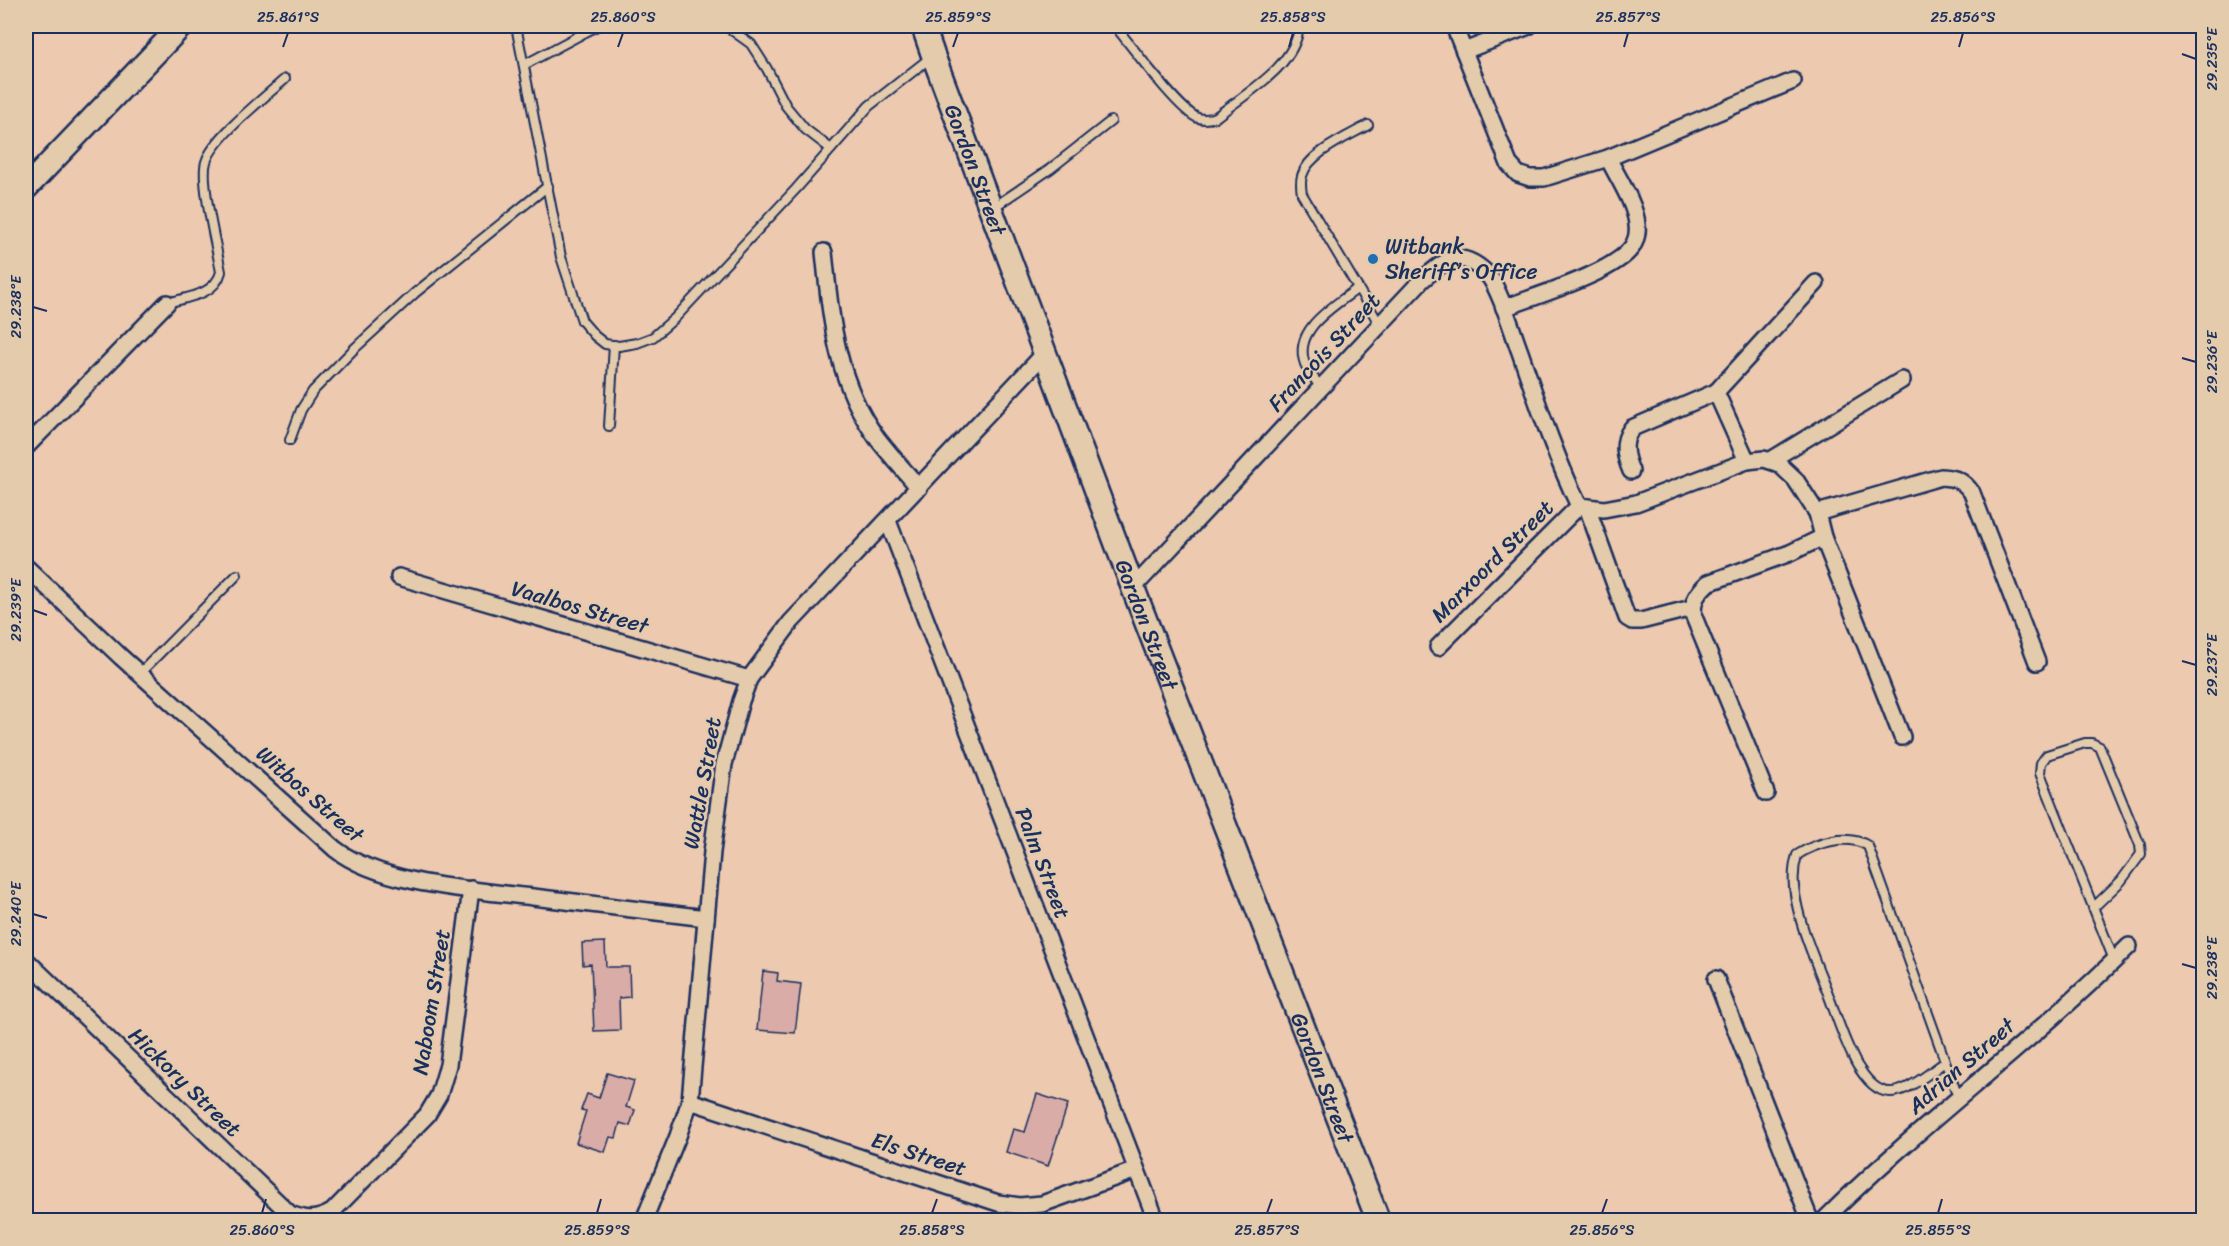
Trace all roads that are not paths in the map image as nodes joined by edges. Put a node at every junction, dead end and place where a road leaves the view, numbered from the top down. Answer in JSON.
{"nodes":[{"id":1,"x":181,"y":26,"type":"edge"},
{"id":2,"x":516,"y":26,"type":"edge"},
{"id":3,"x":597,"y":26,"type":"edge"},
{"id":4,"x":726,"y":26,"type":"edge"},
{"id":5,"x":1115,"y":26,"type":"edge"},
{"id":6,"x":1299,"y":26,"type":"edge"},
{"id":7,"x":1454,"y":26,"type":"edge"},
{"id":8,"x":1529,"y":26,"type":"edge"},
{"id":9,"x":932,"y":37,"type":"edge"},
{"id":10,"x":1464,"y":51,"type":"junction"},
{"id":11,"x":524,"y":65,"type":"junction"},
{"id":12,"x":285,"y":79,"type":"dead end"},
{"id":13,"x":1793,"y":81,"type":"dead end"},
{"id":14,"x":1111,"y":122,"type":"dead end"},
{"id":15,"x":1368,"y":125,"type":"dead end"},
{"id":16,"x":831,"y":149,"type":"junction"},
{"id":17,"x":1608,"y":158,"type":"junction"},
{"id":18,"x":548,"y":186,"type":"junction"},
{"id":19,"x":26,"y":188,"type":"edge"},
{"id":20,"x":991,"y":209,"type":"junction"},
{"id":21,"x":824,"y":252,"type":"dead end"},
{"id":22,"x":1816,"y":283,"type":"dead end"},
{"id":23,"x":1358,"y":288,"type":"junction"},
{"id":24,"x":167,"y":303,"type":"joint"},
{"id":25,"x":1504,"y":308,"type":"junction"},
{"id":26,"x":1380,"y":325,"type":"junction"},
{"id":27,"x":614,"y":345,"type":"junction"},
{"id":28,"x":1046,"y":352,"type":"junction"},
{"id":29,"x":1902,"y":380,"type":"dead end"},
{"id":30,"x":1321,"y":388,"type":"junction"},
{"id":31,"x":1716,"y":392,"type":"junction"},
{"id":32,"x":609,"y":426,"type":"dead end"},
{"id":33,"x":290,"y":440,"type":"dead end"},
{"id":34,"x":26,"y":447,"type":"edge"},
{"id":35,"x":1771,"y":460,"type":"junction"},
{"id":36,"x":1747,"y":461,"type":"junction"},
{"id":37,"x":1631,"y":471,"type":"dead end"},
{"id":38,"x":919,"y":488,"type":"junction"},
{"id":39,"x":1583,"y":507,"type":"junction"},
{"id":40,"x":1817,"y":513,"type":"junction"},
{"id":41,"x":888,"y":521,"type":"junction"},
{"id":42,"x":1823,"y":537,"type":"junction"},
{"id":43,"x":26,"y":567,"type":"edge"},
{"id":44,"x":237,"y":575,"type":"dead end"},
{"id":45,"x":399,"y":578,"type":"dead end"},
{"id":46,"x":1133,"y":588,"type":"junction"},
{"id":47,"x":1692,"y":608,"type":"junction"},
{"id":48,"x":1438,"y":647,"type":"dead end"},
{"id":49,"x":2037,"y":662,"type":"dead end"},
{"id":50,"x":140,"y":673,"type":"junction"},
{"id":51,"x":749,"y":680,"type":"junction"},
{"id":52,"x":1902,"y":737,"type":"dead end"},
{"id":53,"x":1766,"y":794,"type":"dead end"},
{"id":54,"x":471,"y":889,"type":"junction"},
{"id":55,"x":2093,"y":908,"type":"junction"},
{"id":56,"x":706,"y":918,"type":"junction"},
{"id":57,"x":2129,"y":946,"type":"dead end"},
{"id":58,"x":26,"y":960,"type":"edge"},
{"id":59,"x":2114,"y":961,"type":"junction"},
{"id":60,"x":1716,"y":979,"type":"dead end"},
{"id":61,"x":1945,"y":1062,"type":"junction"},
{"id":62,"x":1958,"y":1097,"type":"junction"},
{"id":63,"x":690,"y":1101,"type":"junction"},
{"id":64,"x":1136,"y":1170,"type":"junction"},
{"id":65,"x":321,"y":1218,"type":"joint"},
{"id":66,"x":644,"y":1221,"type":"edge"},
{"id":67,"x":1156,"y":1221,"type":"edge"},
{"id":68,"x":1378,"y":1221,"type":"edge"},
{"id":69,"x":1810,"y":1221,"type":"edge"},
{"id":70,"x":1824,"y":1221,"type":"edge"}],
"edges":[{"from":1,"to":19,"type":"street"},
{"from":2,"to":11,"type":"lane"},
{"from":3,"to":11,"type":"lane"},
{"from":4,"to":16,"type":"lane"},
{"from":5,"to":6,"type":"lane"},
{"from":7,"to":10,"type":"street"},
{"from":8,"to":10,"type":"street"},
{"from":9,"to":16,"type":"lane"},
{"from":9,"to":20,"type":"street","name":"Gordon Street"},
{"from":10,"to":17,"type":"street"},
{"from":11,"to":18,"type":"lane"},
{"from":12,"to":24,"type":"lane"},
{"from":13,"to":17,"type":"street"},
{"from":14,"to":20,"type":"lane"},
{"from":15,"to":23,"type":"lane"},
{"from":16,"to":27,"type":"lane"},
{"from":17,"to":25,"type":"street"},
{"from":18,"to":27,"type":"lane"},
{"from":18,"to":33,"type":"lane"},
{"from":20,"to":28,"type":"street","name":"Gordon Street"},
{"from":21,"to":38,"type":"street"},
{"from":22,"to":31,"type":"street"},
{"from":23,"to":26,"type":"lane"},
{"from":23,"to":30,"type":"lane"},
{"from":24,"to":34,"type":"street"},
{"from":25,"to":26,"type":"street","name":"Francois Street"},
{"from":25,"to":39,"type":"street","name":"Francois Street"},
{"from":26,"to":30,"type":"street","name":"Francois Street"},
{"from":27,"to":32,"type":"lane"},
{"from":28,"to":38,"type":"street","name":"Wattle Street"},
{"from":28,"to":46,"type":"street","name":"Gordon Street"},
{"from":29,"to":35,"type":"street"},
{"from":30,"to":46,"type":"street","name":"Francois Street"},
{"from":31,"to":36,"type":"street"},
{"from":31,"to":37,"type":"street"},
{"from":35,"to":36,"type":"street"},
{"from":35,"to":40,"type":"street"},
{"from":36,"to":39,"type":"street"},
{"from":38,"to":41,"type":"street","name":"Wattle Street"},
{"from":39,"to":47,"type":"street","name":"Francois Street"},
{"from":39,"to":48,"type":"street","name":"Marxoord Street"},
{"from":40,"to":42,"type":"street"},
{"from":40,"to":49,"type":"street"},
{"from":41,"to":51,"type":"street","name":"Wattle Street"},
{"from":41,"to":64,"type":"street","name":"Palm Street"},
{"from":42,"to":47,"type":"street"},
{"from":42,"to":52,"type":"street"},
{"from":43,"to":50,"type":"street","name":"Witbos Street"},
{"from":44,"to":50,"type":"lane"},
{"from":45,"to":51,"type":"street","name":"Vaalbos Street"},
{"from":46,"to":68,"type":"street","name":"Gordon Street"},
{"from":47,"to":53,"type":"street"},
{"from":50,"to":54,"type":"street","name":"Witbos Street"},
{"from":51,"to":56,"type":"street","name":"Wattle Street"},
{"from":54,"to":56,"type":"street","name":"Witbos Street"},
{"from":54,"to":65,"type":"street","name":"Naboom Street"},
{"from":55,"to":55,"type":"lane"},
{"from":55,"to":59,"type":"lane"},
{"from":56,"to":63,"type":"street","name":"Wattle Street"},
{"from":57,"to":59,"type":"street","name":"Adrian Street"},
{"from":58,"to":65,"type":"street","name":"Hickory Street"},
{"from":59,"to":62,"type":"street","name":"Adrian Street"},
{"from":60,"to":69,"type":"street"},
{"from":61,"to":61,"type":"lane"},
{"from":61,"to":62,"type":"lane"},
{"from":62,"to":70,"type":"street","name":"Adrian Street"},
{"from":63,"to":64,"type":"street","name":"Els Street"},
{"from":63,"to":66,"type":"street","name":"Wattle Street"},
{"from":64,"to":67,"type":"street","name":"Palm Street"}]}
